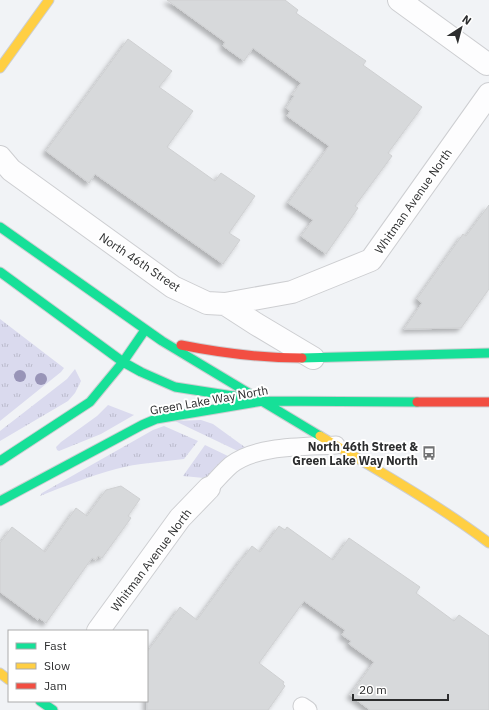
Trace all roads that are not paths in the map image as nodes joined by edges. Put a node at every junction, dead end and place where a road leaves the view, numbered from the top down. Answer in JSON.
{"nodes":[{"id":1,"x":49,"y":0,"type":"edge"},
{"id":2,"x":399,"y":0,"type":"edge"},
{"id":3,"x":488,"y":63,"type":"edge"},
{"id":4,"x":0,"y":68,"type":"edge"},
{"id":5,"x":489,"y":93,"type":"edge"},
{"id":6,"x":0,"y":157,"type":"edge"},
{"id":7,"x":0,"y":227,"type":"edge"},
{"id":8,"x":0,"y":272,"type":"edge"},
{"id":9,"x":225,"y":304,"type":"junction"},
{"id":10,"x":145,"y":330,"type":"junction"},
{"id":11,"x":162,"y":341,"type":"junction"},
{"id":12,"x":489,"y":353,"type":"edge"},
{"id":13,"x":313,"y":358,"type":"junction"},
{"id":14,"x":123,"y":362,"type":"junction"},
{"id":15,"x":263,"y":401,"type":"junction"},
{"id":16,"x":489,"y":402,"type":"edge"},
{"id":17,"x":336,"y":445,"type":"junction"},
{"id":18,"x":0,"y":461,"type":"edge"},
{"id":19,"x":209,"y":488,"type":"joint"},
{"id":20,"x":0,"y":501,"type":"edge"},
{"id":21,"x":489,"y":543,"type":"edge"},
{"id":22,"x":99,"y":630,"type":"edge"},
{"id":23,"x":0,"y":673,"type":"edge"},
{"id":24,"x":8,"y":679,"type":"edge"}],
"edges":[{"from":1,"to":4,"type":"main road"},
{"from":2,"to":3,"type":"street"},
{"from":3,"to":5,"type":"street"},
{"from":5,"to":9,"type":"street","name":"Whitman Avenue North"},
{"from":6,"to":9,"type":"street","name":"North 46th Street"},
{"from":7,"to":10,"type":"main road"},
{"from":8,"to":14,"type":"main road"},
{"from":9,"to":13,"type":"street","name":"North 46th Street"},
{"from":10,"to":11,"type":"main road"},
{"from":10,"to":14,"type":"main road"},
{"from":11,"to":13,"type":"main road"},
{"from":11,"to":15,"type":"main road"},
{"from":12,"to":13,"type":"main road"},
{"from":14,"to":15,"type":"main road"},
{"from":14,"to":18,"type":"main road"},
{"from":15,"to":16,"type":"main road","name":"Green Lake Way North"},
{"from":15,"to":17,"type":"main road"},
{"from":15,"to":20,"type":"main road","name":"Green Lake Way North"},
{"from":17,"to":19,"type":"lane","name":"Whitman Avenue North"},
{"from":17,"to":21,"type":"main road"},
{"from":19,"to":22,"type":"street","name":"Whitman Avenue North"},
{"from":23,"to":24,"type":"main road"}]}
